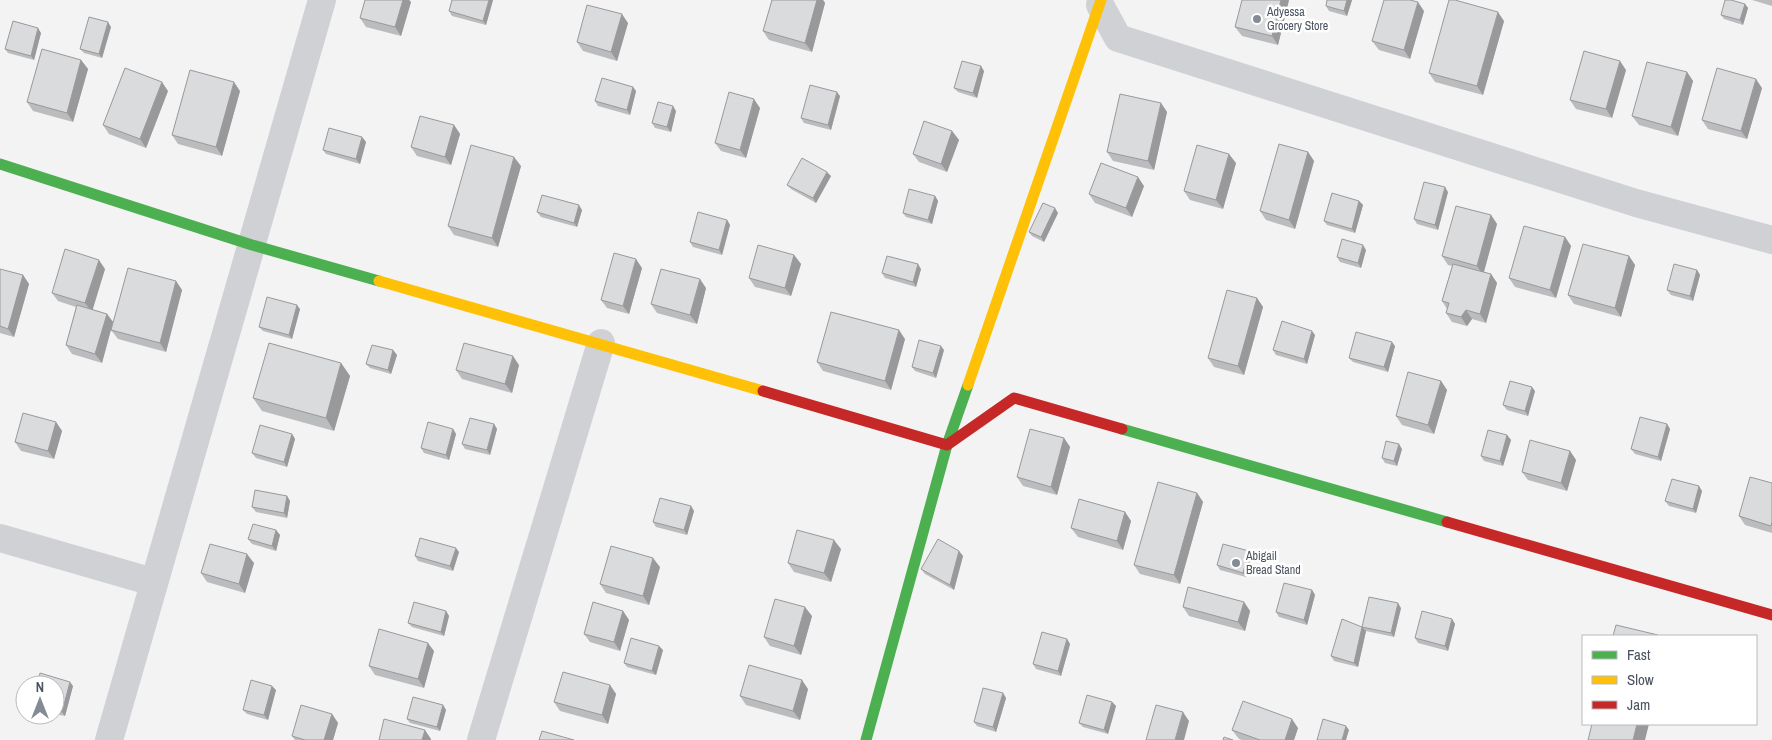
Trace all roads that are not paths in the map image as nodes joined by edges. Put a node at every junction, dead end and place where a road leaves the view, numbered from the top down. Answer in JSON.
{"nodes":[{"id":1,"x":322,"y":0,"type":"edge"},
{"id":2,"x":1100,"y":3,"type":"edge"},
{"id":3,"x":0,"y":164,"type":"edge"},
{"id":4,"x":1772,"y":240,"type":"edge"},
{"id":5,"x":252,"y":245,"type":"junction"},
{"id":6,"x":601,"y":343,"type":"junction"},
{"id":7,"x":947,"y":444,"type":"junction"},
{"id":8,"x":0,"y":538,"type":"edge"},
{"id":9,"x":154,"y":582,"type":"junction"},
{"id":10,"x":1772,"y":615,"type":"edge"},
{"id":11,"x":109,"y":740,"type":"edge"},
{"id":12,"x":481,"y":740,"type":"edge"},
{"id":13,"x":866,"y":740,"type":"edge"}],
"edges":[{"from":1,"to":5,"type":"street"},
{"from":2,"to":4,"type":"street"},
{"from":2,"to":7,"type":"street"},
{"from":3,"to":5,"type":"street"},
{"from":5,"to":6,"type":"street"},
{"from":5,"to":9,"type":"street"},
{"from":6,"to":7,"type":"street"},
{"from":6,"to":12,"type":"street"},
{"from":7,"to":10,"type":"street"},
{"from":7,"to":13,"type":"street"},
{"from":8,"to":9,"type":"street"},
{"from":9,"to":11,"type":"street"}]}
